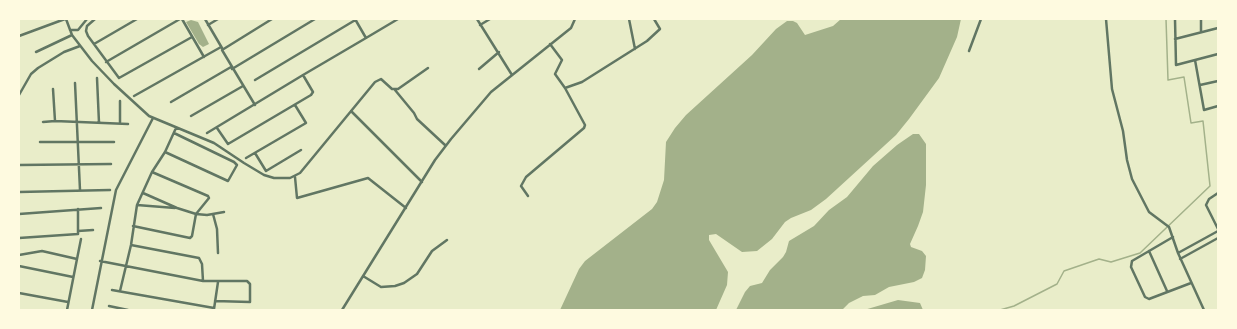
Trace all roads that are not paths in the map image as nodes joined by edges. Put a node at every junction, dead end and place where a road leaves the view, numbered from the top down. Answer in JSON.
{"nodes":[{"id":1,"x":65,"y":19,"type":"edge"},
{"id":2,"x":87,"y":19,"type":"edge"},
{"id":3,"x":95,"y":19,"type":"edge"},
{"id":4,"x":136,"y":19,"type":"edge"},
{"id":5,"x":181,"y":19,"type":"edge"},
{"id":6,"x":205,"y":19,"type":"edge"},
{"id":7,"x":218,"y":19,"type":"edge"},
{"id":8,"x":272,"y":19,"type":"edge"},
{"id":9,"x":315,"y":19,"type":"edge"},
{"id":10,"x":356,"y":19,"type":"edge"},
{"id":11,"x":398,"y":19,"type":"edge"},
{"id":12,"x":477,"y":19,"type":"edge"},
{"id":13,"x":490,"y":19,"type":"edge"},
{"id":14,"x":575,"y":19,"type":"edge"},
{"id":15,"x":629,"y":19,"type":"edge"},
{"id":16,"x":654,"y":19,"type":"edge"},
{"id":17,"x":981,"y":19,"type":"edge"},
{"id":18,"x":1106,"y":19,"type":"edge"},
{"id":19,"x":1175,"y":19,"type":"edge"},
{"id":20,"x":1201,"y":19,"type":"edge"},
{"id":21,"x":208,"y":24,"type":"junction"},
{"id":22,"x":480,"y":25,"type":"junction"},
{"id":23,"x":1218,"y":28,"type":"edge"},
{"id":24,"x":70,"y":30,"type":"junction"},
{"id":25,"x":1201,"y":33,"type":"junction"},
{"id":26,"x":72,"y":35,"type":"junction"},
{"id":27,"x":19,"y":36,"type":"edge"},
{"id":28,"x":192,"y":37,"type":"junction"},
{"id":29,"x":366,"y":38,"type":"junction"},
{"id":30,"x":1175,"y":40,"type":"junction"},
{"id":31,"x":94,"y":44,"type":"junction"},
{"id":32,"x":550,"y":44,"type":"junction"},
{"id":33,"x":80,"y":46,"type":"junction"},
{"id":34,"x":222,"y":48,"type":"junction"},
{"id":35,"x":635,"y":49,"type":"junction"},
{"id":36,"x":968,"y":51,"type":"dead end"},
{"id":37,"x":36,"y":52,"type":"dead end"},
{"id":38,"x":498,"y":52,"type":"junction"},
{"id":39,"x":1218,"y":54,"type":"edge"},
{"id":40,"x":204,"y":56,"type":"junction"},
{"id":41,"x":1195,"y":60,"type":"junction"},
{"id":42,"x":106,"y":62,"type":"junction"},
{"id":43,"x":232,"y":68,"type":"junction"},
{"id":44,"x":428,"y":68,"type":"dead end"},
{"id":45,"x":479,"y":69,"type":"dead end"},
{"id":46,"x":303,"y":75,"type":"junction"},
{"id":47,"x":512,"y":75,"type":"junction"},
{"id":48,"x":97,"y":78,"type":"dead end"},
{"id":49,"x":255,"y":80,"type":"dead end"},
{"id":50,"x":1218,"y":80,"type":"edge"},
{"id":51,"x":76,"y":83,"type":"dead end"},
{"id":52,"x":1200,"y":85,"type":"junction"},
{"id":53,"x":243,"y":86,"type":"junction"},
{"id":54,"x":565,"y":88,"type":"junction"},
{"id":55,"x":53,"y":89,"type":"dead end"},
{"id":56,"x":395,"y":90,"type":"junction"},
{"id":57,"x":19,"y":95,"type":"edge"},
{"id":58,"x":134,"y":96,"type":"dead end"},
{"id":59,"x":120,"y":101,"type":"dead end"},
{"id":60,"x":171,"y":102,"type":"dead end"},
{"id":61,"x":255,"y":105,"type":"junction"},
{"id":62,"x":295,"y":105,"type":"junction"},
{"id":63,"x":1218,"y":106,"type":"edge"},
{"id":64,"x":351,"y":111,"type":"junction"},
{"id":65,"x":191,"y":116,"type":"dead end"},
{"id":66,"x":153,"y":118,"type":"junction"},
{"id":67,"x":55,"y":121,"type":"junction"},
{"id":68,"x":43,"y":122,"type":"dead end"},
{"id":69,"x":120,"y":122,"type":"junction"},
{"id":70,"x":78,"y":123,"type":"junction"},
{"id":71,"x":99,"y":123,"type":"junction"},
{"id":72,"x":128,"y":124,"type":"dead end"},
{"id":73,"x":176,"y":128,"type":"junction"},
{"id":74,"x":217,"y":128,"type":"junction"},
{"id":75,"x":174,"y":133,"type":"junction"},
{"id":76,"x":207,"y":133,"type":"dead end"},
{"id":77,"x":40,"y":142,"type":"dead end"},
{"id":78,"x":114,"y":142,"type":"dead end"},
{"id":79,"x":77,"y":143,"type":"junction"},
{"id":80,"x":445,"y":145,"type":"junction"},
{"id":81,"x":301,"y":150,"type":"dead end"},
{"id":82,"x":166,"y":152,"type":"junction"},
{"id":83,"x":255,"y":153,"type":"junction"},
{"id":84,"x":246,"y":158,"type":"dead end"},
{"id":85,"x":77,"y":164,"type":"junction"},
{"id":86,"x":112,"y":164,"type":"dead end"},
{"id":87,"x":19,"y":165,"type":"edge"},
{"id":88,"x":152,"y":172,"type":"junction"},
{"id":89,"x":295,"y":177,"type":"junction"},
{"id":90,"x":422,"y":182,"type":"junction"},
{"id":91,"x":80,"y":190,"type":"junction"},
{"id":92,"x":110,"y":190,"type":"dead end"},
{"id":93,"x":19,"y":192,"type":"edge"},
{"id":94,"x":142,"y":193,"type":"junction"},
{"id":95,"x":1218,"y":193,"type":"edge"},
{"id":96,"x":528,"y":196,"type":"dead end"},
{"id":97,"x":137,"y":205,"type":"junction"},
{"id":98,"x":100,"y":208,"type":"dead end"},
{"id":99,"x":177,"y":208,"type":"junction"},
{"id":100,"x":406,"y":208,"type":"junction"},
{"id":101,"x":78,"y":209,"type":"junction"},
{"id":102,"x":224,"y":212,"type":"dead end"},
{"id":103,"x":19,"y":214,"type":"edge"},
{"id":104,"x":196,"y":214,"type":"junction"},
{"id":105,"x":213,"y":214,"type":"junction"},
{"id":106,"x":133,"y":226,"type":"junction"},
{"id":107,"x":93,"y":230,"type":"dead end"},
{"id":108,"x":1218,"y":230,"type":"edge"},
{"id":109,"x":78,"y":231,"type":"junction"},
{"id":110,"x":1173,"y":237,"type":"junction"},
{"id":111,"x":19,"y":238,"type":"edge"},
{"id":112,"x":1218,"y":238,"type":"edge"},
{"id":113,"x":81,"y":239,"type":"dead end"},
{"id":114,"x":447,"y":240,"type":"dead end"},
{"id":115,"x":131,"y":245,"type":"junction"},
{"id":116,"x":1149,"y":251,"type":"junction"},
{"id":117,"x":218,"y":253,"type":"dead end"},
{"id":118,"x":1178,"y":253,"type":"junction"},
{"id":119,"x":19,"y":255,"type":"edge"},
{"id":120,"x":77,"y":259,"type":"junction"},
{"id":121,"x":1180,"y":259,"type":"junction"},
{"id":122,"x":100,"y":261,"type":"junction"},
{"id":123,"x":126,"y":265,"type":"junction"},
{"id":124,"x":19,"y":266,"type":"edge"},
{"id":125,"x":363,"y":276,"type":"junction"},
{"id":126,"x":73,"y":277,"type":"junction"},
{"id":127,"x":203,"y":281,"type":"junction"},
{"id":128,"x":218,"y":282,"type":"junction"},
{"id":129,"x":1191,"y":282,"type":"junction"},
{"id":130,"x":112,"y":290,"type":"dead end"},
{"id":131,"x":120,"y":291,"type":"junction"},
{"id":132,"x":1167,"y":292,"type":"junction"},
{"id":133,"x":19,"y":293,"type":"edge"},
{"id":134,"x":216,"y":301,"type":"junction"},
{"id":135,"x":68,"y":302,"type":"junction"},
{"id":136,"x":109,"y":306,"type":"dead end"},
{"id":137,"x":117,"y":309,"type":"edge"},
{"id":138,"x":214,"y":309,"type":"edge"},
{"id":139,"x":67,"y":310,"type":"edge"},
{"id":140,"x":92,"y":310,"type":"edge"},
{"id":141,"x":128,"y":310,"type":"edge"},
{"id":142,"x":342,"y":310,"type":"edge"},
{"id":143,"x":1204,"y":310,"type":"edge"}],
"edges":[{"from":1,"to":24,"type":"street"},
{"from":1,"to":27,"type":"street"},
{"from":2,"to":24,"type":"street"},
{"from":3,"to":31,"type":"street"},
{"from":4,"to":31,"type":"street"},
{"from":5,"to":28,"type":"street"},
{"from":5,"to":42,"type":"street"},
{"from":6,"to":21,"type":"street"},
{"from":7,"to":21,"type":"street"},
{"from":8,"to":34,"type":"street"},
{"from":9,"to":43,"type":"street"},
{"from":10,"to":29,"type":"street"},
{"from":10,"to":49,"type":"street"},
{"from":11,"to":29,"type":"street"},
{"from":12,"to":22,"type":"street"},
{"from":13,"to":22,"type":"street"},
{"from":14,"to":32,"type":"street"},
{"from":15,"to":35,"type":"street"},
{"from":16,"to":35,"type":"street"},
{"from":17,"to":36,"type":"street"},
{"from":18,"to":110,"type":"street"},
{"from":19,"to":30,"type":"street"},
{"from":20,"to":25,"type":"street"},
{"from":21,"to":34,"type":"street"},
{"from":22,"to":38,"type":"street"},
{"from":23,"to":25,"type":"street"},
{"from":24,"to":26,"type":"street"},
{"from":25,"to":30,"type":"street"},
{"from":26,"to":33,"type":"street"},
{"from":26,"to":37,"type":"street"},
{"from":28,"to":40,"type":"street"},
{"from":28,"to":42,"type":"street"},
{"from":29,"to":46,"type":"street"},
{"from":30,"to":41,"type":"street"},
{"from":31,"to":42,"type":"street"},
{"from":32,"to":47,"type":"street"},
{"from":32,"to":54,"type":"street"},
{"from":33,"to":57,"type":"street"},
{"from":33,"to":66,"type":"street"},
{"from":34,"to":40,"type":"street"},
{"from":34,"to":43,"type":"street"},
{"from":35,"to":54,"type":"street"},
{"from":38,"to":45,"type":"street"},
{"from":38,"to":47,"type":"street"},
{"from":39,"to":41,"type":"street"},
{"from":40,"to":58,"type":"street"},
{"from":41,"to":52,"type":"street"},
{"from":43,"to":53,"type":"street"},
{"from":43,"to":60,"type":"street"},
{"from":44,"to":56,"type":"street"},
{"from":46,"to":61,"type":"street"},
{"from":46,"to":62,"type":"street"},
{"from":47,"to":80,"type":"street"},
{"from":48,"to":71,"type":"street"},
{"from":50,"to":52,"type":"street"},
{"from":51,"to":70,"type":"street"},
{"from":52,"to":63,"type":"street"},
{"from":53,"to":61,"type":"street"},
{"from":53,"to":65,"type":"street"},
{"from":54,"to":96,"type":"street"},
{"from":55,"to":67,"type":"street"},
{"from":56,"to":64,"type":"street"},
{"from":56,"to":80,"type":"street"},
{"from":59,"to":69,"type":"street"},
{"from":61,"to":74,"type":"street"},
{"from":62,"to":74,"type":"street"},
{"from":62,"to":83,"type":"street"},
{"from":64,"to":89,"type":"street"},
{"from":64,"to":90,"type":"street"},
{"from":66,"to":73,"type":"street"},
{"from":66,"to":122,"type":"street"},
{"from":67,"to":68,"type":"street"},
{"from":67,"to":70,"type":"street"},
{"from":69,"to":71,"type":"street"},
{"from":69,"to":72,"type":"street"},
{"from":70,"to":71,"type":"street"},
{"from":70,"to":79,"type":"street"},
{"from":73,"to":75,"type":"street"},
{"from":73,"to":89,"type":"street"},
{"from":74,"to":76,"type":"street"},
{"from":75,"to":82,"type":"street"},
{"from":75,"to":82,"type":"street"},
{"from":77,"to":79,"type":"street"},
{"from":78,"to":79,"type":"street"},
{"from":79,"to":85,"type":"street"},
{"from":80,"to":90,"type":"street"},
{"from":81,"to":83,"type":"street"},
{"from":82,"to":88,"type":"street"},
{"from":83,"to":84,"type":"street"},
{"from":85,"to":86,"type":"street"},
{"from":85,"to":87,"type":"street"},
{"from":85,"to":91,"type":"street"},
{"from":88,"to":94,"type":"street"},
{"from":88,"to":104,"type":"street"},
{"from":89,"to":100,"type":"street"},
{"from":90,"to":100,"type":"street"},
{"from":91,"to":92,"type":"street"},
{"from":91,"to":93,"type":"street"},
{"from":94,"to":97,"type":"street"},
{"from":94,"to":99,"type":"street"},
{"from":95,"to":108,"type":"street"},
{"from":97,"to":99,"type":"street"},
{"from":97,"to":106,"type":"street"},
{"from":98,"to":101,"type":"street"},
{"from":99,"to":104,"type":"street"},
{"from":100,"to":125,"type":"street"},
{"from":101,"to":103,"type":"street"},
{"from":101,"to":109,"type":"street"},
{"from":102,"to":105,"type":"street"},
{"from":104,"to":105,"type":"street"},
{"from":104,"to":106,"type":"street"},
{"from":105,"to":117,"type":"street"},
{"from":106,"to":115,"type":"street"},
{"from":107,"to":109,"type":"street"},
{"from":108,"to":118,"type":"street"},
{"from":109,"to":111,"type":"street"},
{"from":110,"to":116,"type":"street"},
{"from":110,"to":118,"type":"street"},
{"from":112,"to":121,"type":"street"},
{"from":113,"to":120,"type":"street"},
{"from":114,"to":125,"type":"street"},
{"from":115,"to":123,"type":"street"},
{"from":115,"to":127,"type":"street"},
{"from":116,"to":132,"type":"street"},
{"from":116,"to":132,"type":"street"},
{"from":118,"to":121,"type":"street"},
{"from":119,"to":120,"type":"street"},
{"from":120,"to":126,"type":"street"},
{"from":121,"to":129,"type":"street"},
{"from":122,"to":123,"type":"street"},
{"from":122,"to":140,"type":"street"},
{"from":123,"to":127,"type":"street"},
{"from":123,"to":131,"type":"street"},
{"from":124,"to":126,"type":"street"},
{"from":125,"to":142,"type":"street"},
{"from":126,"to":135,"type":"street"},
{"from":127,"to":128,"type":"street"},
{"from":128,"to":134,"type":"street"},
{"from":128,"to":134,"type":"street"},
{"from":129,"to":132,"type":"street"},
{"from":129,"to":143,"type":"street"},
{"from":130,"to":131,"type":"street"},
{"from":131,"to":138,"type":"street"},
{"from":133,"to":135,"type":"street"},
{"from":134,"to":138,"type":"street"},
{"from":135,"to":139,"type":"street"},
{"from":136,"to":137,"type":"street"},
{"from":137,"to":141,"type":"street"}]}
